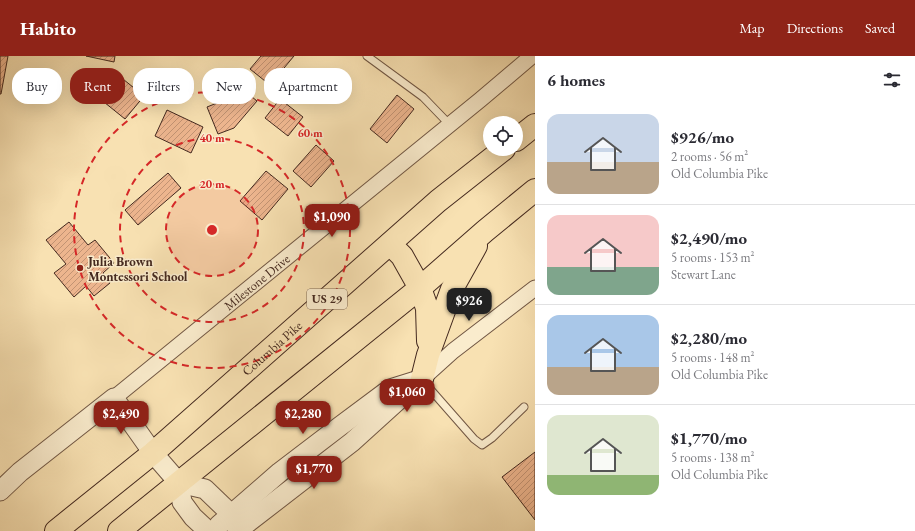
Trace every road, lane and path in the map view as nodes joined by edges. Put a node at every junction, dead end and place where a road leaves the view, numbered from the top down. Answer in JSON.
{"nodes":[{"id":1,"x":367,"y":56,"type":"edge"},
{"id":2,"x":532,"y":56,"type":"edge"},
{"id":3,"x":535,"y":124,"type":"edge"},
{"id":4,"x":450,"y":125,"type":"junction"},
{"id":5,"x":523,"y":134,"type":"edge"},
{"id":6,"x":495,"y":156,"type":"edge"},
{"id":7,"x":535,"y":190,"type":"edge"},
{"id":8,"x":485,"y":231,"type":"junction"},
{"id":9,"x":390,"y":244,"type":"junction"},
{"id":10,"x":420,"y":288,"type":"junction"},
{"id":11,"x":535,"y":288,"type":"edge"},
{"id":12,"x":428,"y":354,"type":"junction"},
{"id":13,"x":422,"y":379,"type":"junction"},
{"id":14,"x":114,"y":398,"type":"junction"},
{"id":15,"x":524,"y":407,"type":"dead end"},
{"id":16,"x":153,"y":453,"type":"junction"},
{"id":17,"x":179,"y":483,"type":"junction"},
{"id":18,"x":0,"y":490,"type":"edge"},
{"id":19,"x":234,"y":523,"type":"edge"},
{"id":20,"x":56,"y":531,"type":"edge"},
{"id":21,"x":119,"y":531,"type":"edge"},
{"id":22,"x":208,"y":531,"type":"edge"},
{"id":23,"x":216,"y":531,"type":"edge"}],
"edges":[{"from":1,"to":4,"type":"lane"},
{"from":2,"to":4,"type":"street","name":"Milestone Drive"},
{"from":3,"to":5,"type":"highway"},
{"from":4,"to":14,"type":"street","name":"Milestone Drive"},
{"from":6,"to":9,"type":"highway","name":"Columbia Pike","number":"US 29"},
{"from":7,"to":8,"type":"highway"},
{"from":8,"to":10,"type":"highway"},
{"from":8,"to":12,"type":"highway"},
{"from":9,"to":10,"type":"highway"},
{"from":9,"to":16,"type":"highway","name":"Columbia Pike","number":"US 29"},
{"from":10,"to":12,"type":"highway"},
{"from":10,"to":17,"type":"highway"},
{"from":11,"to":13,"type":"street"},
{"from":12,"to":13,"type":"highway"},
{"from":13,"to":15,"type":"lane"},
{"from":13,"to":19,"type":"street"},
{"from":14,"to":16,"type":"street"},
{"from":14,"to":18,"type":"street","name":"Milestone Drive"},
{"from":16,"to":17,"type":"street"},
{"from":16,"to":20,"type":"highway","name":"Columbia Pike","number":"US 29"},
{"from":17,"to":19,"type":"street"},
{"from":17,"to":21,"type":"highway"},
{"from":17,"to":22,"type":"street"},
{"from":19,"to":23,"type":"street"}]}
